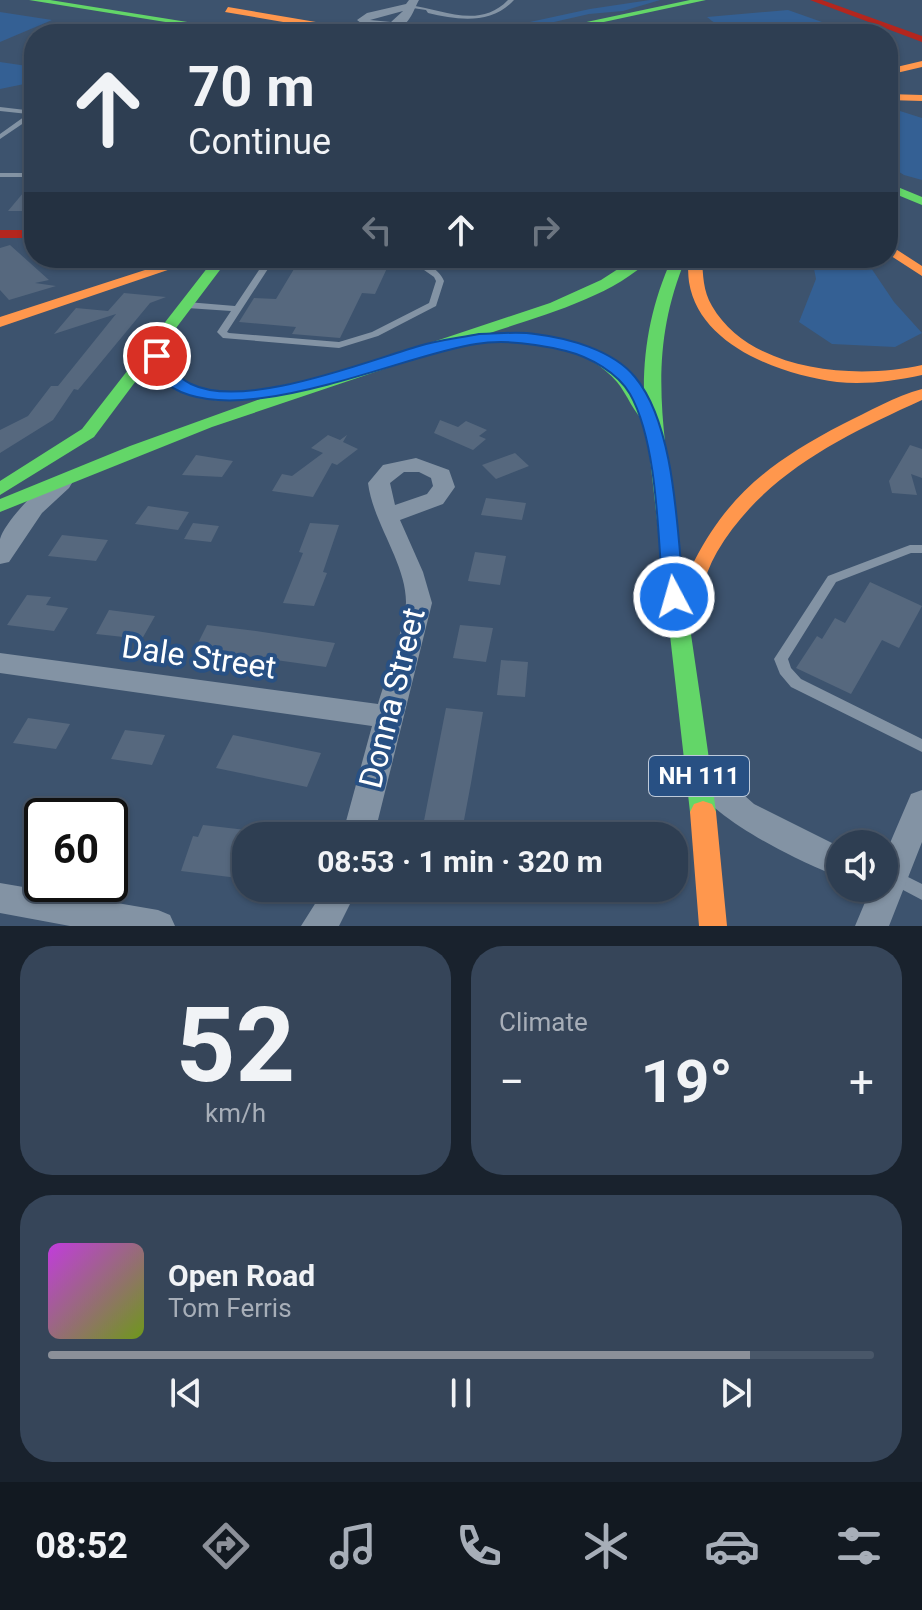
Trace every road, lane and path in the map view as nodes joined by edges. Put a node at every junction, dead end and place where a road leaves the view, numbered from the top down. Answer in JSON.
{"nodes":[{"id":1,"x":108,"y":0,"type":"edge"},
{"id":2,"x":434,"y":0,"type":"edge"},
{"id":3,"x":511,"y":0,"type":"edge"},
{"id":4,"x":686,"y":0,"type":"edge"},
{"id":5,"x":702,"y":0,"type":"edge"},
{"id":6,"x":793,"y":0,"type":"edge"},
{"id":7,"x":814,"y":0,"type":"edge"},
{"id":8,"x":25,"y":3,"type":"edge"},
{"id":9,"x":412,"y":4,"type":"edge"},
{"id":10,"x":216,"y":8,"type":"dead end"},
{"id":11,"x":428,"y":9,"type":"junction"},
{"id":12,"x":283,"y":19,"type":"junction"},
{"id":13,"x":848,"y":20,"type":"junction"},
{"id":14,"x":136,"y":24,"type":"edge"},
{"id":15,"x":183,"y":24,"type":"edge"},
{"id":16,"x":252,"y":24,"type":"edge"},
{"id":17,"x":307,"y":24,"type":"edge"},
{"id":18,"x":312,"y":24,"type":"edge"},
{"id":19,"x":581,"y":24,"type":"edge"},
{"id":20,"x":585,"y":24,"type":"edge"},
{"id":21,"x":855,"y":24,"type":"edge"},
{"id":22,"x":858,"y":24,"type":"edge"},
{"id":23,"x":880,"y":24,"type":"edge"},
{"id":24,"x":898,"y":30,"type":"edge"},
{"id":25,"x":922,"y":39,"type":"edge"},
{"id":26,"x":898,"y":40,"type":"edge"},
{"id":27,"x":922,"y":51,"type":"edge"},
{"id":28,"x":898,"y":57,"type":"edge"},
{"id":29,"x":922,"y":64,"type":"edge"},
{"id":30,"x":898,"y":70,"type":"edge"},
{"id":31,"x":898,"y":97,"type":"edge"},
{"id":32,"x":922,"y":98,"type":"edge"},
{"id":33,"x":0,"y":109,"type":"edge"},
{"id":34,"x":24,"y":112,"type":"edge"},
{"id":35,"x":24,"y":120,"type":"edge"},
{"id":36,"x":0,"y":137,"type":"edge"},
{"id":37,"x":0,"y":175,"type":"edge"},
{"id":38,"x":24,"y":175,"type":"edge"},
{"id":39,"x":898,"y":184,"type":"edge"},
{"id":40,"x":898,"y":191,"type":"edge"},
{"id":41,"x":922,"y":191,"type":"edge"},
{"id":42,"x":922,"y":201,"type":"edge"},
{"id":43,"x":898,"y":209,"type":"edge"},
{"id":44,"x":922,"y":218,"type":"edge"},
{"id":45,"x":0,"y":234,"type":"edge"},
{"id":46,"x":24,"y":234,"type":"edge"},
{"id":47,"x":898,"y":251,"type":"edge"},
{"id":48,"x":898,"y":254,"type":"edge"},
{"id":49,"x":922,"y":259,"type":"edge"},
{"id":50,"x":165,"y":268,"type":"edge"},
{"id":51,"x":215,"y":268,"type":"edge"},
{"id":52,"x":264,"y":268,"type":"edge"},
{"id":53,"x":426,"y":268,"type":"edge"},
{"id":54,"x":629,"y":268,"type":"edge"},
{"id":55,"x":674,"y":268,"type":"edge"},
{"id":56,"x":695,"y":268,"type":"edge"},
{"id":57,"x":922,"y":272,"type":"edge"},
{"id":58,"x":187,"y":305,"type":"junction"},
{"id":59,"x":236,"y":309,"type":"junction"},
{"id":60,"x":0,"y":322,"type":"edge"},
{"id":61,"x":157,"y":345,"type":"junction"},
{"id":62,"x":426,"y":349,"type":"junction"},
{"id":63,"x":922,"y":370,"type":"edge"},
{"id":64,"x":352,"y":373,"type":"junction"},
{"id":65,"x":922,"y":394,"type":"edge"},
{"id":66,"x":657,"y":443,"type":"junction"},
{"id":67,"x":86,"y":467,"type":"junction"},
{"id":68,"x":0,"y":489,"type":"edge"},
{"id":69,"x":0,"y":506,"type":"edge"},
{"id":70,"x":389,"y":516,"type":"dead end"},
{"id":71,"x":11,"y":524,"type":"edge"},
{"id":72,"x":922,"y":549,"type":"edge"},
{"id":73,"x":0,"y":556,"type":"edge"},
{"id":74,"x":677,"y":627,"type":"junction"},
{"id":75,"x":0,"y":663,"type":"edge"},
{"id":76,"x":389,"y":717,"type":"junction"},
{"id":77,"x":922,"y":746,"type":"edge"},
{"id":78,"x":699,"y":768,"type":"junction"},
{"id":79,"x":922,"y":803,"type":"edge"},
{"id":80,"x":362,"y":822,"type":"edge"},
{"id":81,"x":826,"y":856,"type":"edge"},
{"id":82,"x":898,"y":859,"type":"edge"},
{"id":83,"x":898,"y":885,"type":"edge"},
{"id":84,"x":922,"y":892,"type":"edge"},
{"id":85,"x":0,"y":898,"type":"edge"},
{"id":86,"x":335,"y":902,"type":"edge"},
{"id":87,"x":881,"y":902,"type":"edge"},
{"id":88,"x":158,"y":926,"type":"edge"},
{"id":89,"x":318,"y":926,"type":"edge"},
{"id":90,"x":713,"y":926,"type":"edge"},
{"id":91,"x":872,"y":926,"type":"edge"}],
"edges":[{"from":1,"to":16,"type":"main road"},
{"from":2,"to":11,"type":"lane"},
{"from":3,"to":11,"type":"lane"},
{"from":4,"to":19,"type":"main road"},
{"from":5,"to":20,"type":"main road"},
{"from":6,"to":13,"type":"main road"},
{"from":7,"to":23,"type":"main road"},
{"from":8,"to":14,"type":"main road"},
{"from":8,"to":15,"type":"main road"},
{"from":9,"to":11,"type":"lane"},
{"from":10,"to":12,"type":"main road"},
{"from":12,"to":17,"type":"main road"},
{"from":12,"to":18,"type":"main road"},
{"from":13,"to":21,"type":"main road"},
{"from":13,"to":22,"type":"main road"},
{"from":24,"to":25,"type":"main road"},
{"from":26,"to":27,"type":"main road"},
{"from":27,"to":28,"type":"main road"},
{"from":29,"to":30,"type":"main road"},
{"from":31,"to":32,"type":"main road"},
{"from":33,"to":34,"type":"lane"},
{"from":35,"to":36,"type":"lane"},
{"from":37,"to":38,"type":"lane"},
{"from":39,"to":41,"type":"main road"},
{"from":40,"to":42,"type":"main road"},
{"from":43,"to":44,"type":"main road"},
{"from":45,"to":46,"type":"main road"},
{"from":47,"to":49,"type":"main road"},
{"from":48,"to":57,"type":"main road"},
{"from":50,"to":60,"type":"main road"},
{"from":51,"to":58,"type":"main road"},
{"from":52,"to":59,"type":"lane"},
{"from":53,"to":59,"type":"lane"},
{"from":54,"to":62,"type":"main road"},
{"from":55,"to":66,"type":"main road","number":"NH 111"},
{"from":56,"to":63,"type":"main road"},
{"from":58,"to":59,"type":"lane"},
{"from":58,"to":61,"type":"main road"},
{"from":61,"to":64,"type":"main road"},
{"from":61,"to":68,"type":"main road"},
{"from":62,"to":64,"type":"main road"},
{"from":62,"to":66,"type":"main road"},
{"from":64,"to":67,"type":"main road"},
{"from":65,"to":74,"type":"main road"},
{"from":66,"to":74,"type":"main road","number":"NH 111"},
{"from":67,"to":69,"type":"main road"},
{"from":67,"to":71,"type":"street"},
{"from":70,"to":76,"type":"street","name":"Donna Street"},
{"from":71,"to":73,"type":"street"},
{"from":72,"to":77,"type":"lane"},
{"from":74,"to":78,"type":"main road","number":"NH 111"},
{"from":75,"to":76,"type":"street","name":"Dale Street"},
{"from":76,"to":80,"type":"street","name":"Donna Street"},
{"from":78,"to":81,"type":"street"},
{"from":78,"to":90,"type":"main road","number":"NH 111"},
{"from":79,"to":82,"type":"street"},
{"from":83,"to":84,"type":"lane"},
{"from":85,"to":88,"type":"street"},
{"from":86,"to":89,"type":"street"},
{"from":87,"to":91,"type":"street"}]}
